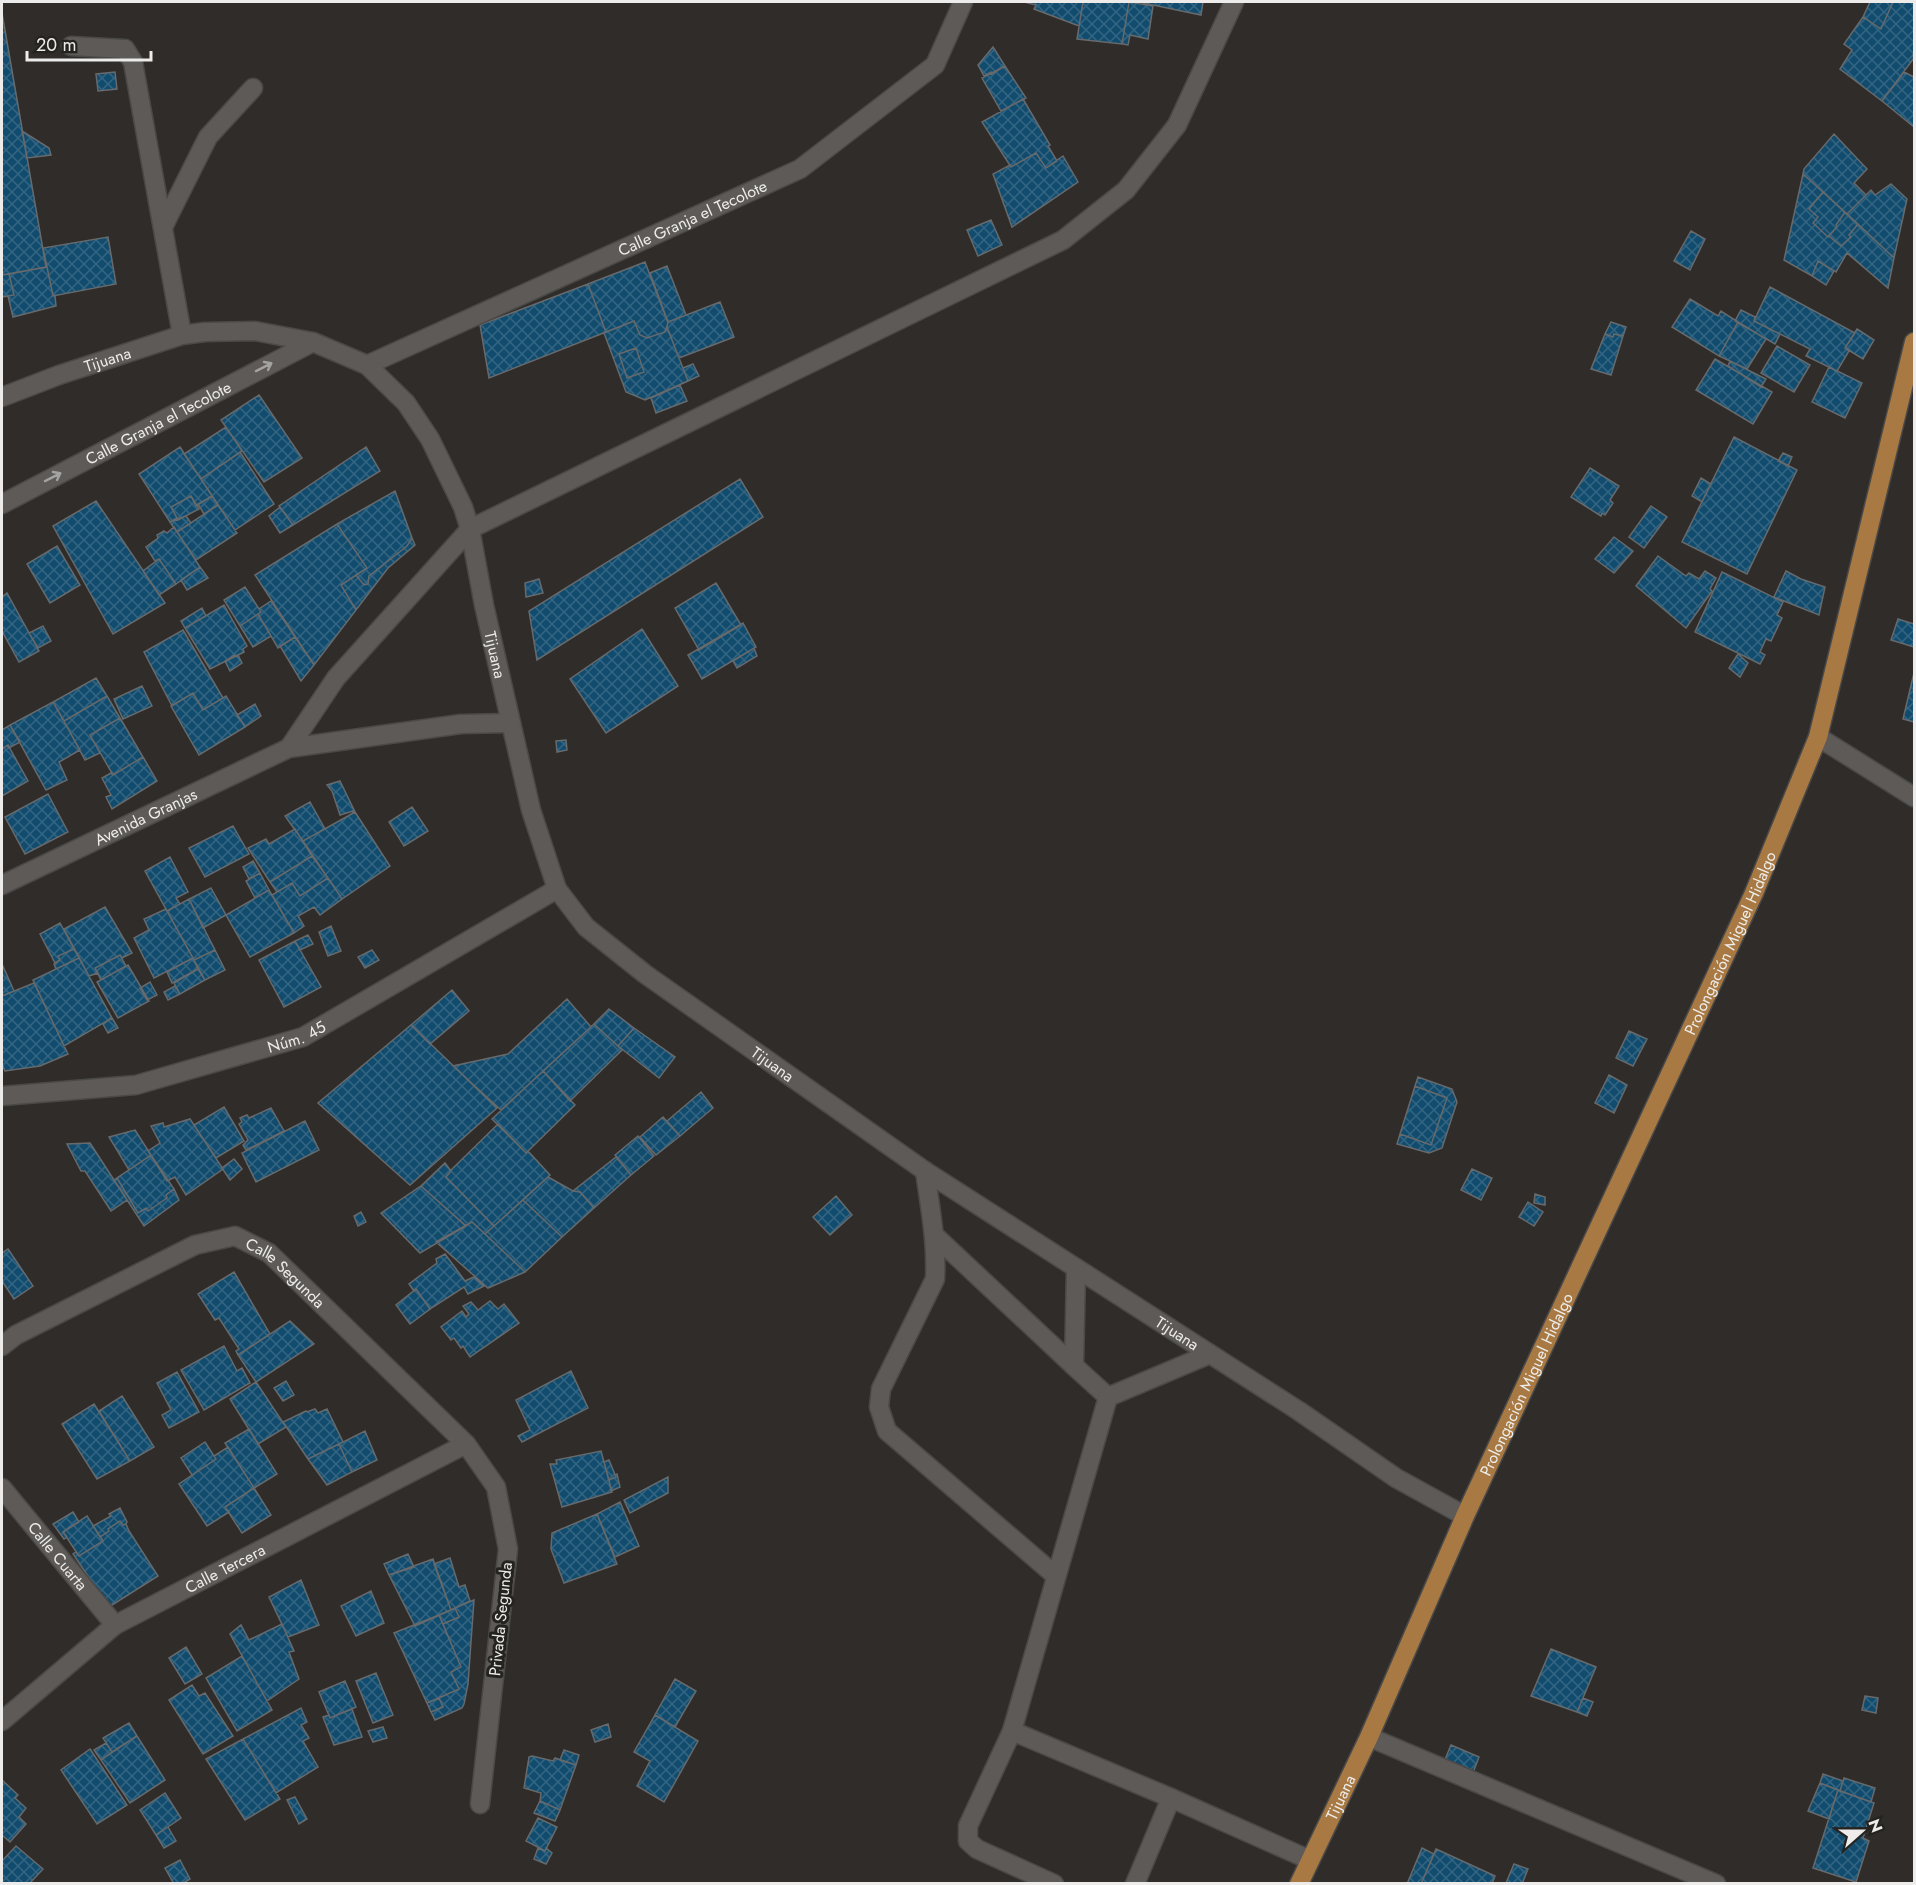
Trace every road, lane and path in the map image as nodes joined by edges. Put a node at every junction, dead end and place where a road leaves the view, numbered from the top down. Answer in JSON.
{"nodes":[{"id":1,"x":963,"y":2,"type":"edge"},
{"id":2,"x":1234,"y":2,"type":"edge"},
{"id":3,"x":71,"y":46,"type":"dead end"},
{"id":4,"x":253,"y":88,"type":"dead end"},
{"id":5,"x":163,"y":227,"type":"junction"},
{"id":6,"x":182,"y":335,"type":"junction"},
{"id":7,"x":313,"y":342,"type":"junction"},
{"id":8,"x":1914,"y":342,"type":"edge"},
{"id":9,"x":367,"y":366,"type":"junction"},
{"id":10,"x":2,"y":398,"type":"edge"},
{"id":11,"x":2,"y":504,"type":"edge"},
{"id":12,"x":470,"y":528,"type":"junction"},
{"id":13,"x":511,"y":723,"type":"junction"},
{"id":14,"x":1818,"y":737,"type":"junction"},
{"id":15,"x":289,"y":748,"type":"junction"},
{"id":16,"x":1914,"y":797,"type":"edge"},
{"id":17,"x":2,"y":885,"type":"edge"},
{"id":18,"x":557,"y":889,"type":"junction"},
{"id":19,"x":2,"y":1096,"type":"edge"},
{"id":20,"x":925,"y":1171,"type":"junction"},
{"id":21,"x":934,"y":1235,"type":"junction"},
{"id":22,"x":1076,"y":1268,"type":"junction"},
{"id":23,"x":2,"y":1346,"type":"edge"},
{"id":24,"x":1210,"y":1354,"type":"junction"},
{"id":25,"x":1074,"y":1366,"type":"junction"},
{"id":26,"x":1108,"y":1397,"type":"junction"},
{"id":27,"x":466,"y":1444,"type":"junction"},
{"id":28,"x":2,"y":1488,"type":"edge"},
{"id":29,"x":1465,"y":1516,"type":"junction"},
{"id":30,"x":1056,"y":1576,"type":"junction"},
{"id":31,"x":115,"y":1625,"type":"junction"},
{"id":32,"x":2,"y":1721,"type":"edge"},
{"id":33,"x":1012,"y":1731,"type":"junction"},
{"id":34,"x":1369,"y":1737,"type":"junction"},
{"id":35,"x":1171,"y":1798,"type":"junction"},
{"id":36,"x":480,"y":1804,"type":"dead end"},
{"id":37,"x":1310,"y":1860,"type":"junction"},
{"id":38,"x":1054,"y":1884,"type":"edge"},
{"id":39,"x":1135,"y":1884,"type":"edge"},
{"id":40,"x":1299,"y":1884,"type":"edge"},
{"id":41,"x":1716,"y":1884,"type":"edge"}],
"edges":[{"from":1,"to":9,"type":"street","name":"Calle Granja el Tecolote"},
{"from":2,"to":12,"type":"street"},
{"from":3,"to":5,"type":"street"},
{"from":4,"to":5,"type":"street"},
{"from":5,"to":6,"type":"street"},
{"from":6,"to":7,"type":"street","name":"Tijuana"},
{"from":6,"to":10,"type":"street","name":"Tijuana"},
{"from":7,"to":9,"type":"street","name":"Tijuana"},
{"from":11,"to":7,"type":"street","name":"Calle Granja el Tecolote","one_way":true},
{"from":8,"to":14,"type":"main road","name":"Prolongación Miguel Hidalgo"},
{"from":9,"to":12,"type":"street","name":"Tijuana"},
{"from":12,"to":13,"type":"street","name":"Tijuana"},
{"from":12,"to":15,"type":"street"},
{"from":13,"to":15,"type":"street","name":"Avenida Granjas"},
{"from":13,"to":18,"type":"street","name":"Tijuana"},
{"from":14,"to":16,"type":"street"},
{"from":14,"to":29,"type":"main road","name":"Prolongación Miguel Hidalgo"},
{"from":15,"to":17,"type":"street","name":"Avenida Granjas"},
{"from":18,"to":19,"type":"street","name":"Núm. 45"},
{"from":18,"to":20,"type":"street","name":"Tijuana"},
{"from":20,"to":21,"type":"street"},
{"from":20,"to":22,"type":"street","name":"Tijuana"},
{"from":21,"to":25,"type":"street"},
{"from":21,"to":30,"type":"street"},
{"from":22,"to":24,"type":"street","name":"Tijuana"},
{"from":22,"to":25,"type":"street"},
{"from":23,"to":27,"type":"street","name":"Calle Segunda"},
{"from":24,"to":26,"type":"street"},
{"from":24,"to":29,"type":"street","name":"Tijuana"},
{"from":25,"to":26,"type":"street"},
{"from":26,"to":30,"type":"street"},
{"from":27,"to":31,"type":"street","name":"Calle Tercera"},
{"from":27,"to":36,"type":"street","name":"Privada Segunda"},
{"from":28,"to":31,"type":"street","name":"Calle Cuarta"},
{"from":29,"to":34,"type":"main road","name":"Tijuana"},
{"from":30,"to":33,"type":"street"},
{"from":31,"to":32,"type":"street","name":"Calle Tercera"},
{"from":33,"to":35,"type":"street"},
{"from":33,"to":38,"type":"street"},
{"from":34,"to":37,"type":"main road","name":"Tijuana"},
{"from":34,"to":41,"type":"street"},
{"from":35,"to":37,"type":"street"},
{"from":35,"to":39,"type":"street"},
{"from":37,"to":40,"type":"main road","name":"Tijuana"}]}
